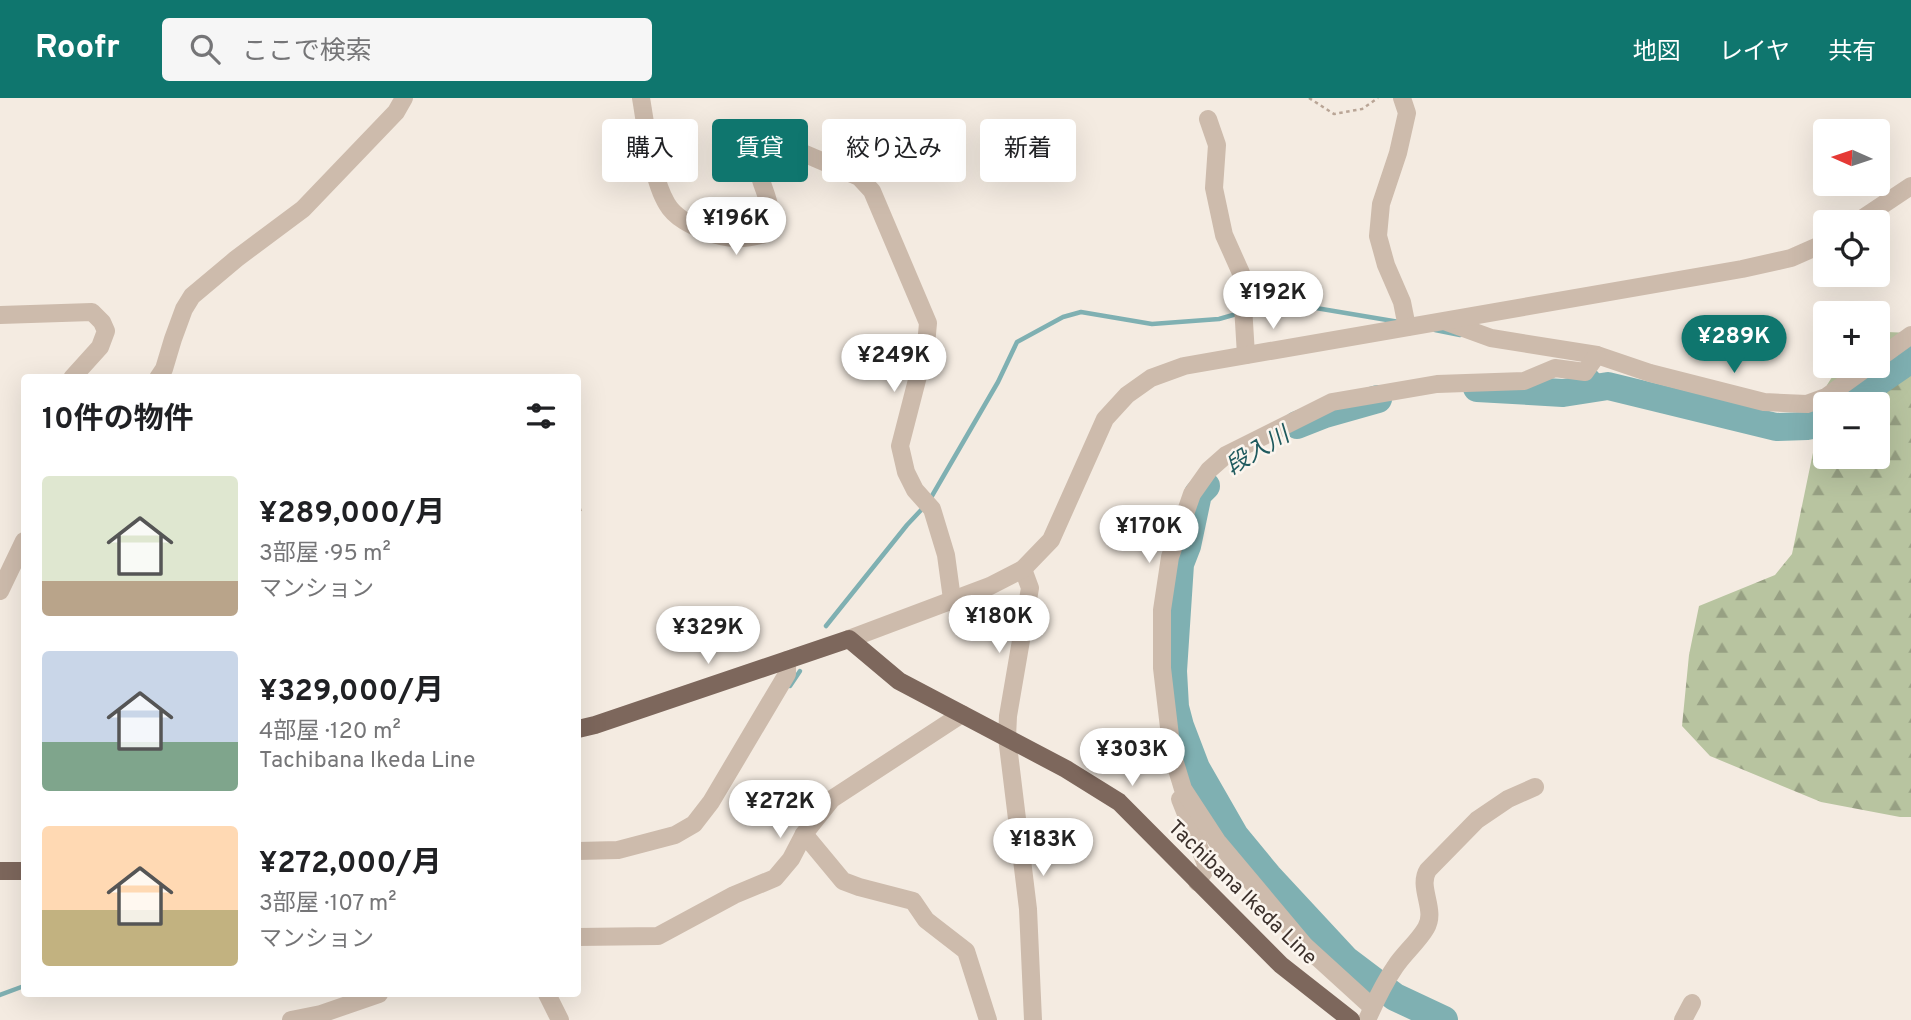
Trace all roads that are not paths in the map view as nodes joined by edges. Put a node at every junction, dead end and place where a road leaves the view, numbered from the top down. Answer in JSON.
{"nodes":[{"id":1,"x":404,"y":98,"type":"edge"},
{"id":2,"x":641,"y":98,"type":"edge"},
{"id":3,"x":1402,"y":98,"type":"edge"},
{"id":4,"x":1208,"y":119,"type":"dead end"},
{"id":5,"x":1911,"y":186,"type":"edge"},
{"id":6,"x":1875,"y":210,"type":"edge"},
{"id":7,"x":1813,"y":248,"type":"edge"},
{"id":8,"x":0,"y":315,"type":"edge"},
{"id":9,"x":1444,"y":321,"type":"junction"},
{"id":10,"x":1407,"y":327,"type":"junction"},
{"id":11,"x":1911,"y":335,"type":"edge"},
{"id":12,"x":1890,"y":350,"type":"edge"},
{"id":13,"x":1246,"y":355,"type":"junction"},
{"id":14,"x":1598,"y":355,"type":"junction"},
{"id":15,"x":76,"y":374,"type":"edge"},
{"id":16,"x":161,"y":374,"type":"edge"},
{"id":17,"x":1852,"y":378,"type":"edge"},
{"id":18,"x":21,"y":547,"type":"edge"},
{"id":19,"x":1023,"y":569,"type":"junction"},
{"id":20,"x":0,"y":591,"type":"edge"},
{"id":21,"x":952,"y":599,"type":"junction"},
{"id":22,"x":849,"y":639,"type":"junction"},
{"id":23,"x":787,"y":660,"type":"junction"},
{"id":24,"x":962,"y":714,"type":"junction"},
{"id":25,"x":581,"y":728,"type":"edge"},
{"id":26,"x":1007,"y":737,"type":"junction"},
{"id":27,"x":1535,"y":787,"type":"dead end"},
{"id":28,"x":1183,"y":789,"type":"junction"},
{"id":29,"x":804,"y":834,"type":"junction"},
{"id":30,"x":581,"y":851,"type":"edge"},
{"id":31,"x":0,"y":871,"type":"edge"},
{"id":32,"x":21,"y":871,"type":"edge"},
{"id":33,"x":1197,"y":882,"type":"junction"},
{"id":34,"x":581,"y":937,"type":"edge"},
{"id":35,"x":372,"y":997,"type":"edge"},
{"id":36,"x":548,"y":997,"type":"edge"},
{"id":37,"x":1692,"y":1003,"type":"dead end"},
{"id":38,"x":1370,"y":1014,"type":"edge"},
{"id":39,"x":322,"y":1017,"type":"edge"},
{"id":40,"x":292,"y":1020,"type":"edge"},
{"id":41,"x":560,"y":1020,"type":"edge"},
{"id":42,"x":988,"y":1020,"type":"edge"},
{"id":43,"x":1033,"y":1020,"type":"edge"},
{"id":44,"x":1351,"y":1020,"type":"edge"},
{"id":45,"x":1683,"y":1020,"type":"edge"}],
"edges":[{"from":1,"to":16,"type":"street"},
{"from":2,"to":21,"type":"street"},
{"from":3,"to":10,"type":"street"},
{"from":4,"to":13,"type":"street"},
{"from":5,"to":6,"type":"street"},
{"from":7,"to":9,"type":"street"},
{"from":8,"to":15,"type":"street"},
{"from":9,"to":10,"type":"street"},
{"from":9,"to":14,"type":"street"},
{"from":10,"to":13,"type":"street"},
{"from":11,"to":12,"type":"street"},
{"from":13,"to":19,"type":"street"},
{"from":14,"to":17,"type":"street"},
{"from":14,"to":28,"type":"street"},
{"from":18,"to":20,"type":"street"},
{"from":19,"to":21,"type":"street"},
{"from":19,"to":26,"type":"street"},
{"from":21,"to":22,"type":"street"},
{"from":22,"to":23,"type":"main road"},
{"from":22,"to":24,"type":"main road","name":"Tachibana Ikeda Line"},
{"from":23,"to":25,"type":"main road"},
{"from":23,"to":30,"type":"street"},
{"from":24,"to":26,"type":"main road","name":"Tachibana Ikeda Line"},
{"from":24,"to":29,"type":"street"},
{"from":26,"to":33,"type":"main road","name":"Tachibana Ikeda Line"},
{"from":26,"to":43,"type":"street"},
{"from":27,"to":38,"type":"street"},
{"from":28,"to":33,"type":"street"},
{"from":28,"to":38,"type":"street"},
{"from":29,"to":34,"type":"street"},
{"from":29,"to":42,"type":"street"},
{"from":31,"to":32,"type":"main road"},
{"from":33,"to":44,"type":"main road","name":"Tachibana Ikeda Line"},
{"from":35,"to":39,"type":"street"},
{"from":36,"to":41,"type":"street"},
{"from":37,"to":45,"type":"street"},
{"from":39,"to":40,"type":"street"}]}
